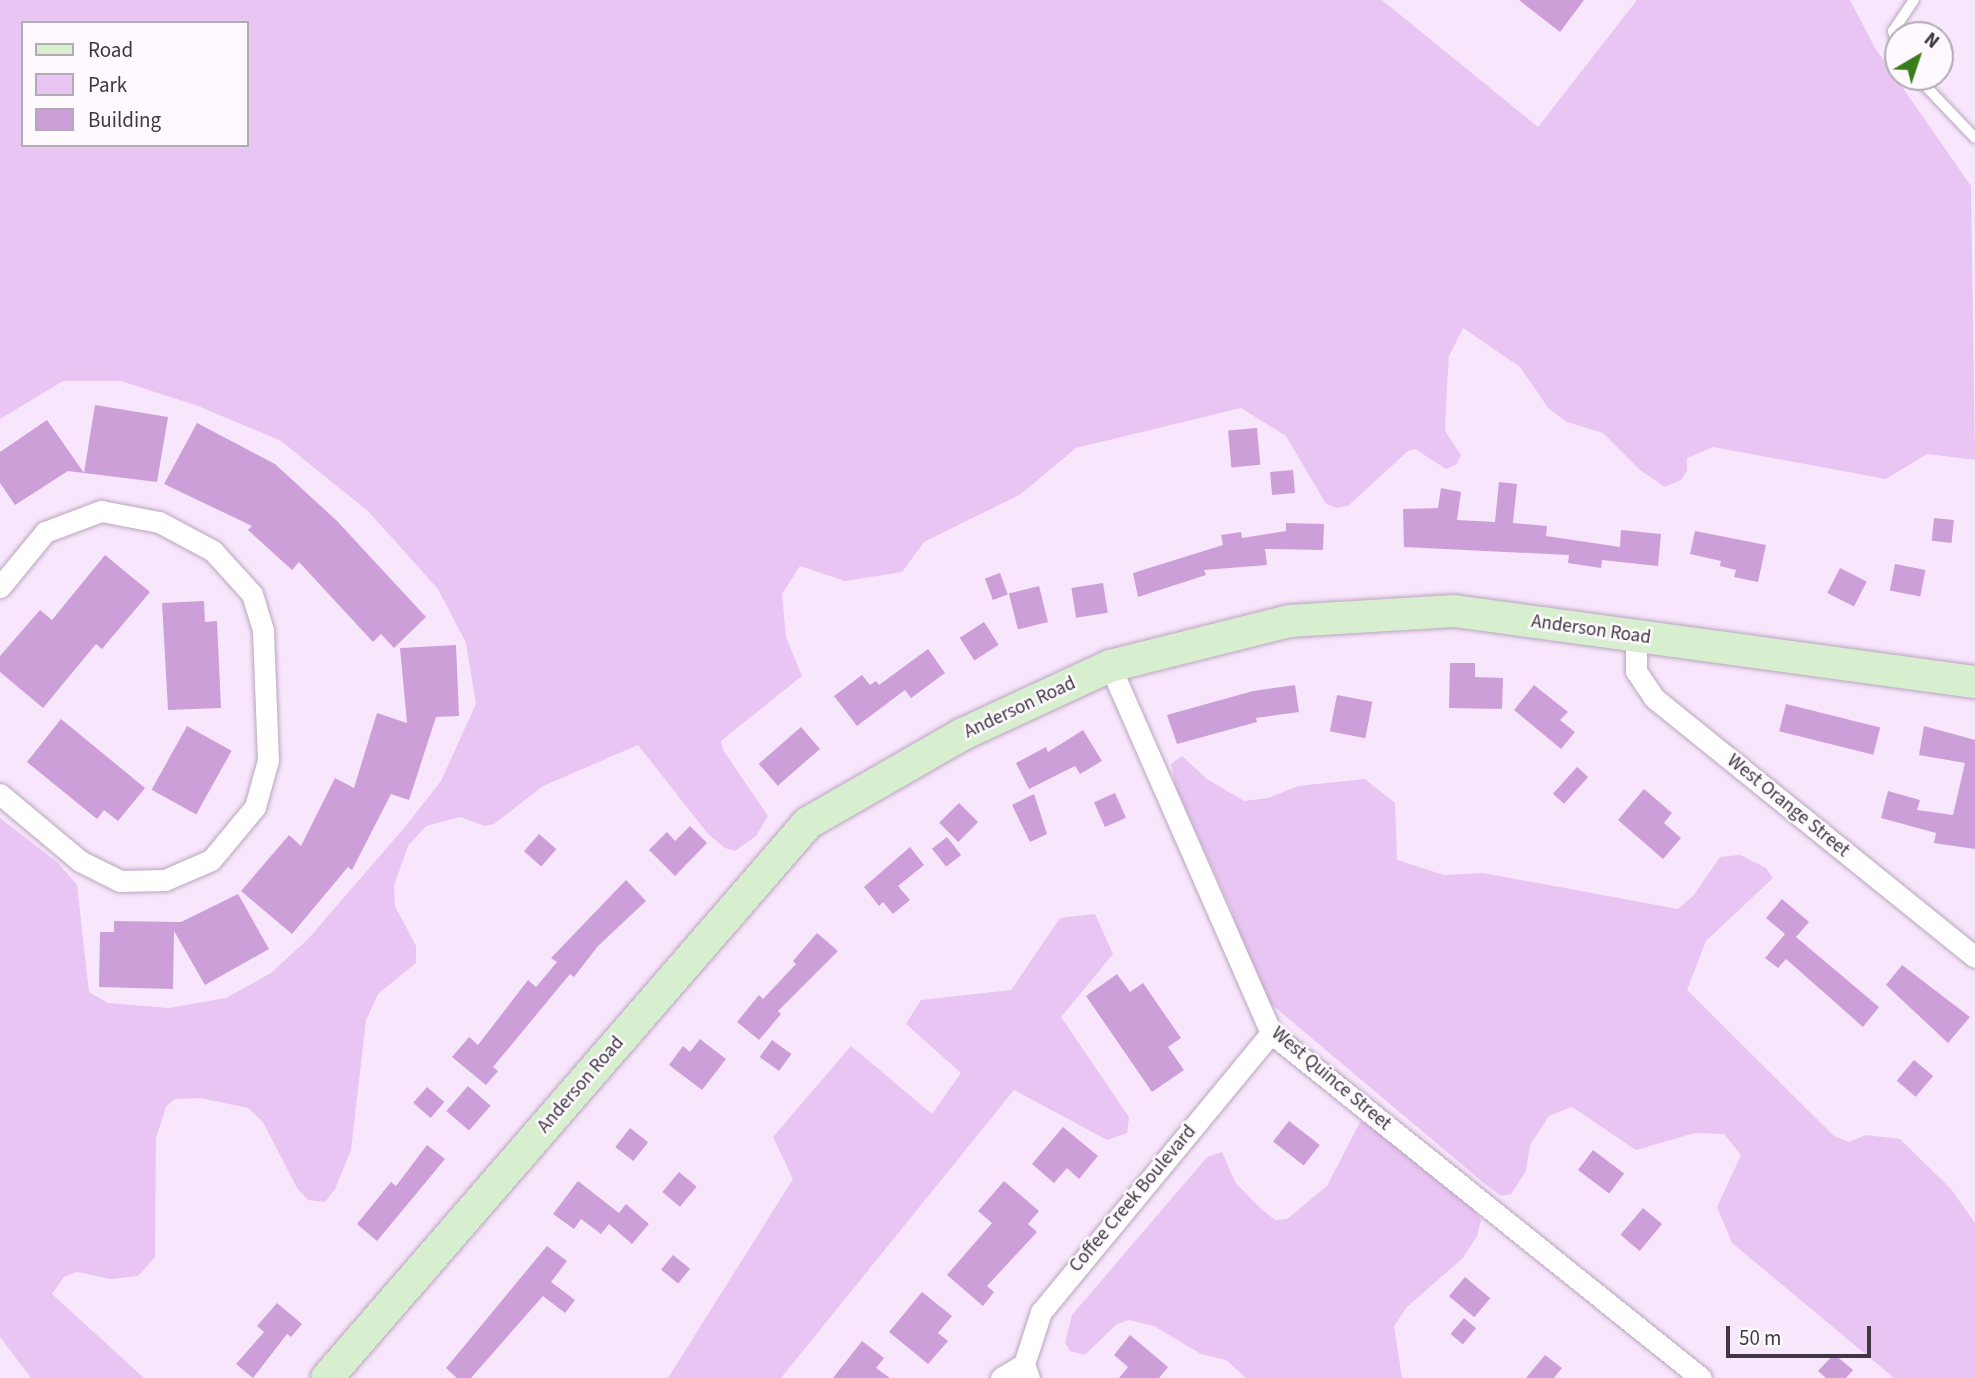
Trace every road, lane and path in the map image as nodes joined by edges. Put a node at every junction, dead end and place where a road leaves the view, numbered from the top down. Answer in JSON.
{"nodes":[{"id":1,"x":1914,"y":0,"type":"edge"},
{"id":2,"x":1900,"y":21,"type":"edge"},
{"id":3,"x":1930,"y":91,"type":"edge"},
{"id":4,"x":1975,"y":138,"type":"edge"},
{"id":5,"x":0,"y":587,"type":"edge"},
{"id":6,"x":1636,"y":636,"type":"junction"},
{"id":7,"x":1110,"y":666,"type":"junction"},
{"id":8,"x":1975,"y":681,"type":"edge"},
{"id":9,"x":0,"y":794,"type":"edge"},
{"id":10,"x":1975,"y":957,"type":"edge"},
{"id":11,"x":1271,"y":1033,"type":"junction"},
{"id":12,"x":1027,"y":1371,"type":"edge"},
{"id":13,"x":327,"y":1378,"type":"edge"},
{"id":14,"x":1001,"y":1378,"type":"edge"},
{"id":15,"x":1701,"y":1378,"type":"edge"}],
"edges":[{"from":1,"to":2,"type":"lane"},
{"from":3,"to":4,"type":"lane"},
{"from":5,"to":9,"type":"street"},
{"from":6,"to":7,"type":"street","name":"Anderson Road"},
{"from":6,"to":8,"type":"street","name":"Anderson Road"},
{"from":6,"to":10,"type":"street","name":"West Orange Street"},
{"from":7,"to":11,"type":"street","name":"West Quince Street"},
{"from":7,"to":13,"type":"street","name":"Anderson Road"},
{"from":11,"to":12,"type":"street","name":"Coffee Creek Boulevard"},
{"from":11,"to":15,"type":"street","name":"West Quince Street"},
{"from":12,"to":14,"type":"street"}]}
